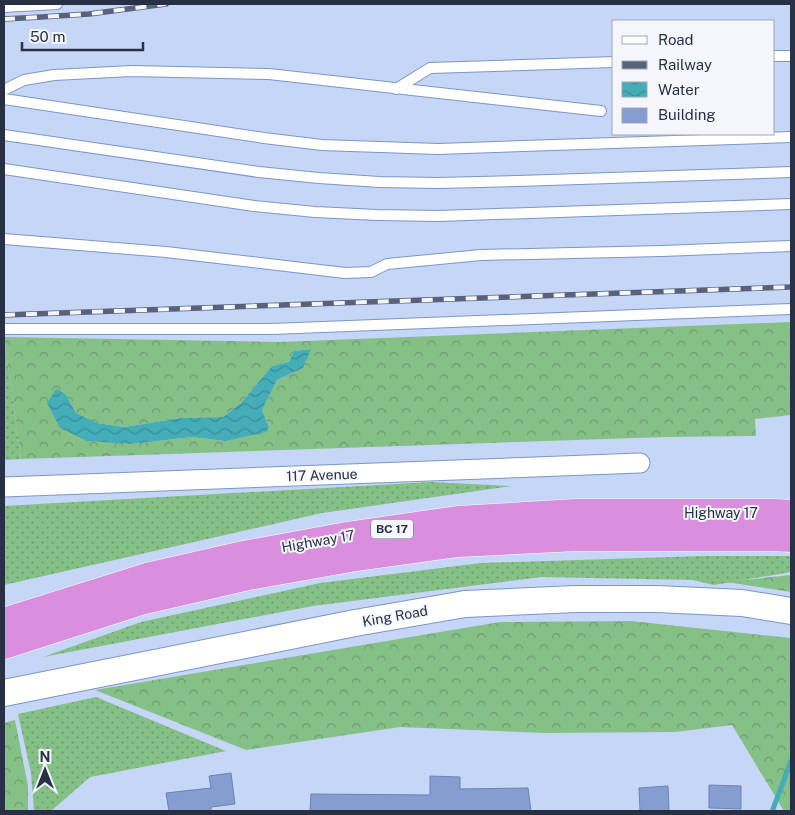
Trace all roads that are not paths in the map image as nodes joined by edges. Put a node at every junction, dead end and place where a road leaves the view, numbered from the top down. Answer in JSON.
{"nodes":[{"id":1,"x":57,"y":4,"type":"edge"},
{"id":2,"x":4,"y":7,"type":"edge"},
{"id":3,"x":775,"y":56,"type":"edge"},
{"id":4,"x":791,"y":56,"type":"edge"},
{"id":5,"x":612,"y":62,"type":"edge"},
{"id":6,"x":396,"y":89,"type":"junction"},
{"id":7,"x":4,"y":90,"type":"edge"},
{"id":8,"x":4,"y":99,"type":"edge"},
{"id":9,"x":601,"y":111,"type":"dead end"},
{"id":10,"x":4,"y":135,"type":"edge"},
{"id":11,"x":791,"y":137,"type":"edge"},
{"id":12,"x":4,"y":169,"type":"edge"},
{"id":13,"x":791,"y":172,"type":"edge"},
{"id":14,"x":791,"y":204,"type":"edge"},
{"id":15,"x":4,"y":239,"type":"edge"},
{"id":16,"x":791,"y":246,"type":"edge"},
{"id":17,"x":791,"y":309,"type":"edge"},
{"id":18,"x":4,"y":329,"type":"edge"},
{"id":19,"x":640,"y":464,"type":"dead end"},
{"id":20,"x":4,"y":487,"type":"edge"},
{"id":21,"x":791,"y":514,"type":"edge"},
{"id":22,"x":791,"y":538,"type":"edge"},
{"id":23,"x":791,"y":611,"type":"edge"},
{"id":24,"x":4,"y":622,"type":"edge"},
{"id":25,"x":4,"y":645,"type":"edge"},
{"id":26,"x":4,"y":692,"type":"edge"}],
"edges":[{"from":1,"to":2,"type":"lane"},
{"from":3,"to":4,"type":"lane"},
{"from":5,"to":6,"type":"lane"},
{"from":6,"to":7,"type":"lane"},
{"from":6,"to":9,"type":"lane"},
{"from":8,"to":11,"type":"lane"},
{"from":10,"to":13,"type":"lane"},
{"from":12,"to":14,"type":"lane"},
{"from":15,"to":16,"type":"lane"},
{"from":17,"to":18,"type":"lane"},
{"from":19,"to":20,"type":"street","name":"117 Avenue"},
{"from":21,"to":24,"type":"highway","name":"Highway 17","number":"BC 17"},
{"from":22,"to":25,"type":"highway","name":"Highway 17","number":"BC 17"},
{"from":23,"to":26,"type":"street","name":"King Road"}]}
